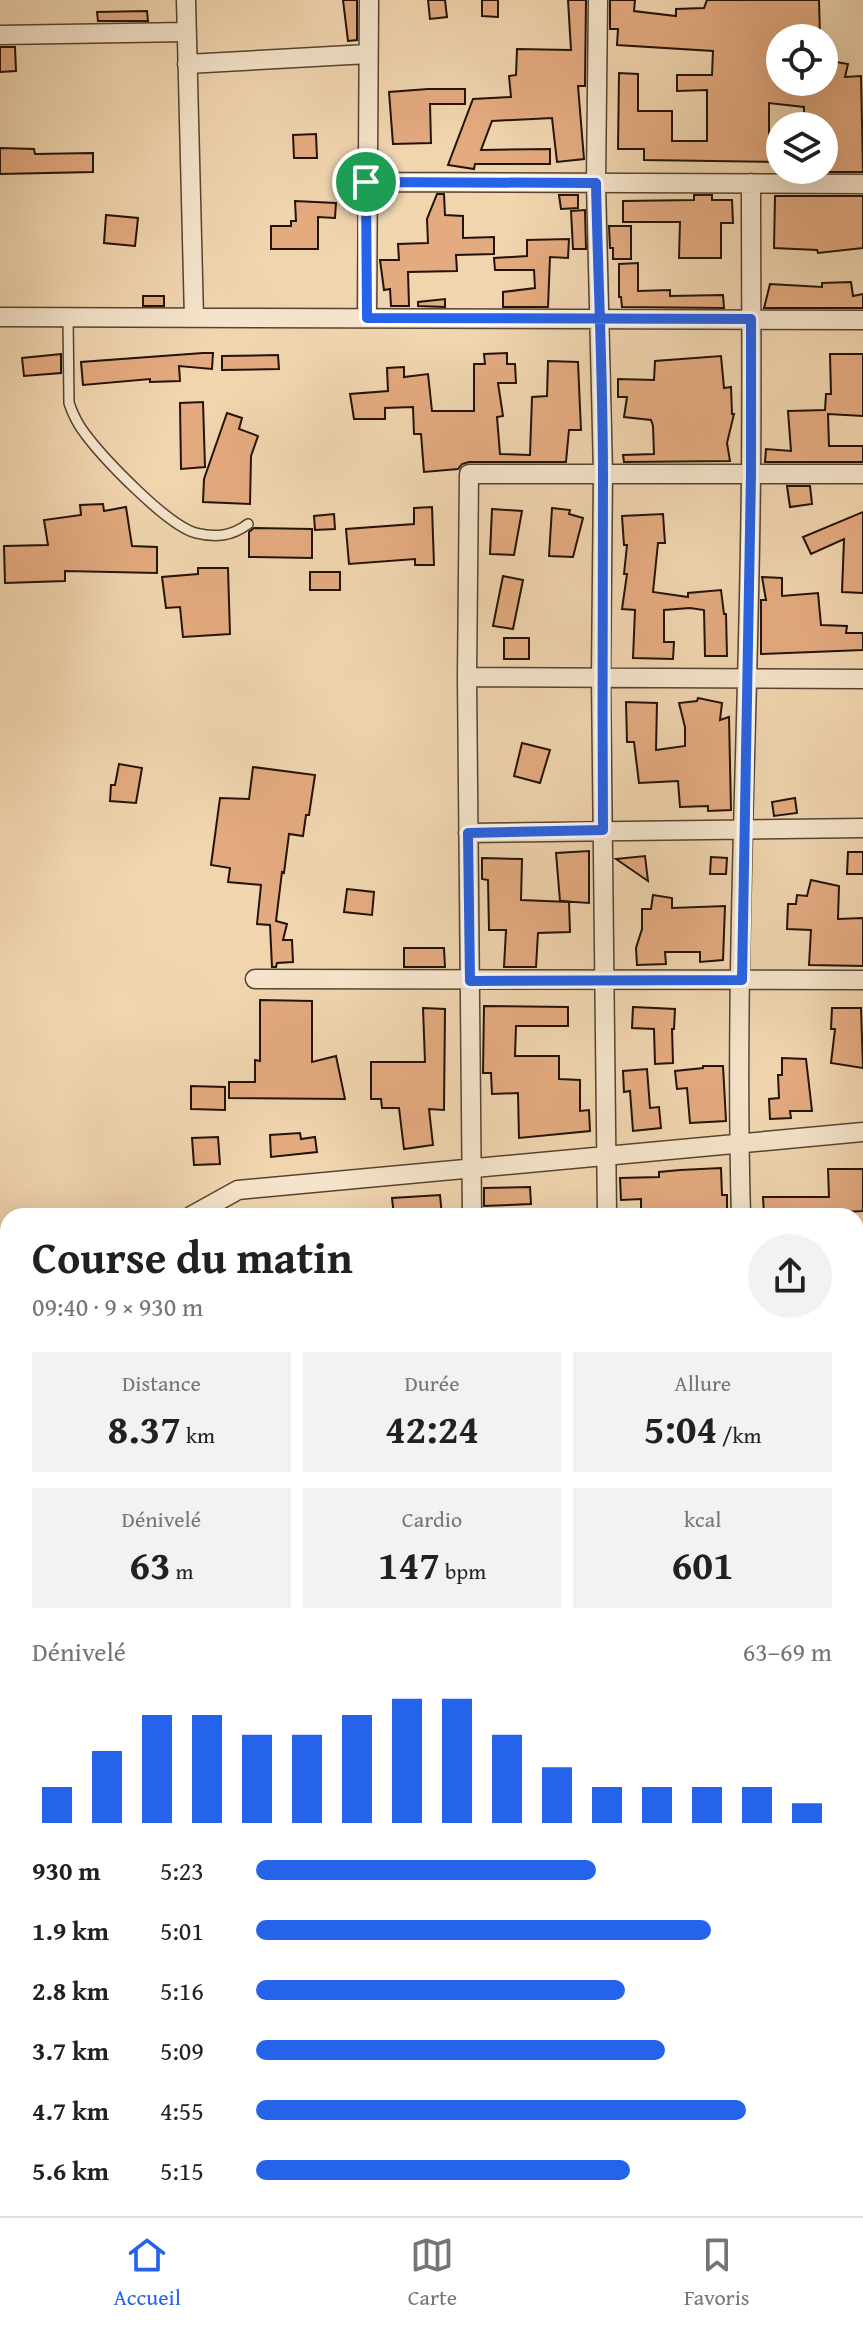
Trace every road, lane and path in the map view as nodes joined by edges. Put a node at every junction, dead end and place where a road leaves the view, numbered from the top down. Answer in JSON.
{"nodes":[{"id":1,"x":186,"y":0,"type":"edge"},
{"id":2,"x":369,"y":0,"type":"edge"},
{"id":3,"x":598,"y":0,"type":"edge"},
{"id":4,"x":187,"y":32,"type":"junction"},
{"id":5,"x":0,"y":35,"type":"edge"},
{"id":6,"x":368,"y":54,"type":"junction"},
{"id":7,"x":187,"y":64,"type":"junction"},
{"id":8,"x":366,"y":182,"type":"junction"},
{"id":9,"x":596,"y":183,"type":"junction"},
{"id":10,"x":751,"y":183,"type":"junction"},
{"id":11,"x":863,"y":184,"type":"edge"},
{"id":12,"x":0,"y":317,"type":"edge"},
{"id":13,"x":68,"y":318,"type":"junction"},
{"id":14,"x":194,"y":318,"type":"junction"},
{"id":15,"x":367,"y":318,"type":"junction"},
{"id":16,"x":599,"y":319,"type":"junction"},
{"id":17,"x":751,"y":319,"type":"junction"},
{"id":18,"x":863,"y":320,"type":"edge"},
{"id":19,"x":603,"y":473,"type":"junction"},
{"id":20,"x":751,"y":474,"type":"junction"},
{"id":21,"x":863,"y":474,"type":"edge"},
{"id":22,"x":248,"y":524,"type":"dead end"},
{"id":23,"x":467,"y":677,"type":"junction"},
{"id":24,"x":601,"y":677,"type":"junction"},
{"id":25,"x":746,"y":678,"type":"junction"},
{"id":26,"x":863,"y":679,"type":"edge"},
{"id":27,"x":863,"y":828,"type":"edge"},
{"id":28,"x":743,"y":829,"type":"junction"},
{"id":29,"x":603,"y":830,"type":"junction"},
{"id":30,"x":468,"y":833,"type":"junction"},
{"id":31,"x":255,"y":979,"type":"dead end"},
{"id":32,"x":605,"y":979,"type":"junction"},
{"id":33,"x":742,"y":980,"type":"junction"},
{"id":34,"x":863,"y":980,"type":"edge"},
{"id":35,"x":470,"y":981,"type":"junction"},
{"id":36,"x":863,"y":1132,"type":"edge"},
{"id":37,"x":739,"y":1143,"type":"junction"},
{"id":38,"x":607,"y":1154,"type":"junction"},
{"id":39,"x":471,"y":1168,"type":"junction"},
{"id":40,"x":205,"y":1208,"type":"edge"},
{"id":41,"x":472,"y":1208,"type":"edge"},
{"id":42,"x":607,"y":1208,"type":"edge"},
{"id":43,"x":741,"y":1208,"type":"edge"}],
"edges":[{"from":1,"to":4,"type":"street"},
{"from":2,"to":6,"type":"street"},
{"from":3,"to":9,"type":"street"},
{"from":4,"to":5,"type":"street"},
{"from":4,"to":7,"type":"street"},
{"from":6,"to":7,"type":"street"},
{"from":6,"to":8,"type":"street"},
{"from":7,"to":14,"type":"street"},
{"from":8,"to":9,"type":"street"},
{"from":8,"to":15,"type":"street"},
{"from":9,"to":10,"type":"street"},
{"from":9,"to":16,"type":"street"},
{"from":10,"to":11,"type":"street"},
{"from":10,"to":17,"type":"street"},
{"from":12,"to":13,"type":"street"},
{"from":13,"to":14,"type":"street"},
{"from":13,"to":22,"type":"lane"},
{"from":14,"to":15,"type":"street"},
{"from":15,"to":16,"type":"street"},
{"from":16,"to":17,"type":"street"},
{"from":16,"to":19,"type":"street"},
{"from":17,"to":18,"type":"street"},
{"from":17,"to":20,"type":"street"},
{"from":19,"to":20,"type":"street"},
{"from":19,"to":23,"type":"street"},
{"from":19,"to":24,"type":"street"},
{"from":20,"to":21,"type":"street"},
{"from":20,"to":25,"type":"street"},
{"from":23,"to":24,"type":"street"},
{"from":23,"to":30,"type":"street"},
{"from":24,"to":25,"type":"street"},
{"from":24,"to":29,"type":"street"},
{"from":25,"to":26,"type":"street"},
{"from":25,"to":28,"type":"street"},
{"from":27,"to":28,"type":"street"},
{"from":28,"to":29,"type":"street"},
{"from":28,"to":33,"type":"street"},
{"from":29,"to":30,"type":"street"},
{"from":29,"to":32,"type":"street"},
{"from":30,"to":35,"type":"street"},
{"from":31,"to":35,"type":"street"},
{"from":32,"to":33,"type":"street"},
{"from":32,"to":35,"type":"street"},
{"from":32,"to":38,"type":"street"},
{"from":33,"to":34,"type":"street"},
{"from":33,"to":37,"type":"street"},
{"from":35,"to":39,"type":"street"},
{"from":36,"to":37,"type":"street"},
{"from":37,"to":38,"type":"street"},
{"from":37,"to":43,"type":"street"},
{"from":38,"to":39,"type":"street"},
{"from":38,"to":42,"type":"street"},
{"from":39,"to":40,"type":"street"},
{"from":39,"to":41,"type":"street"}]}
